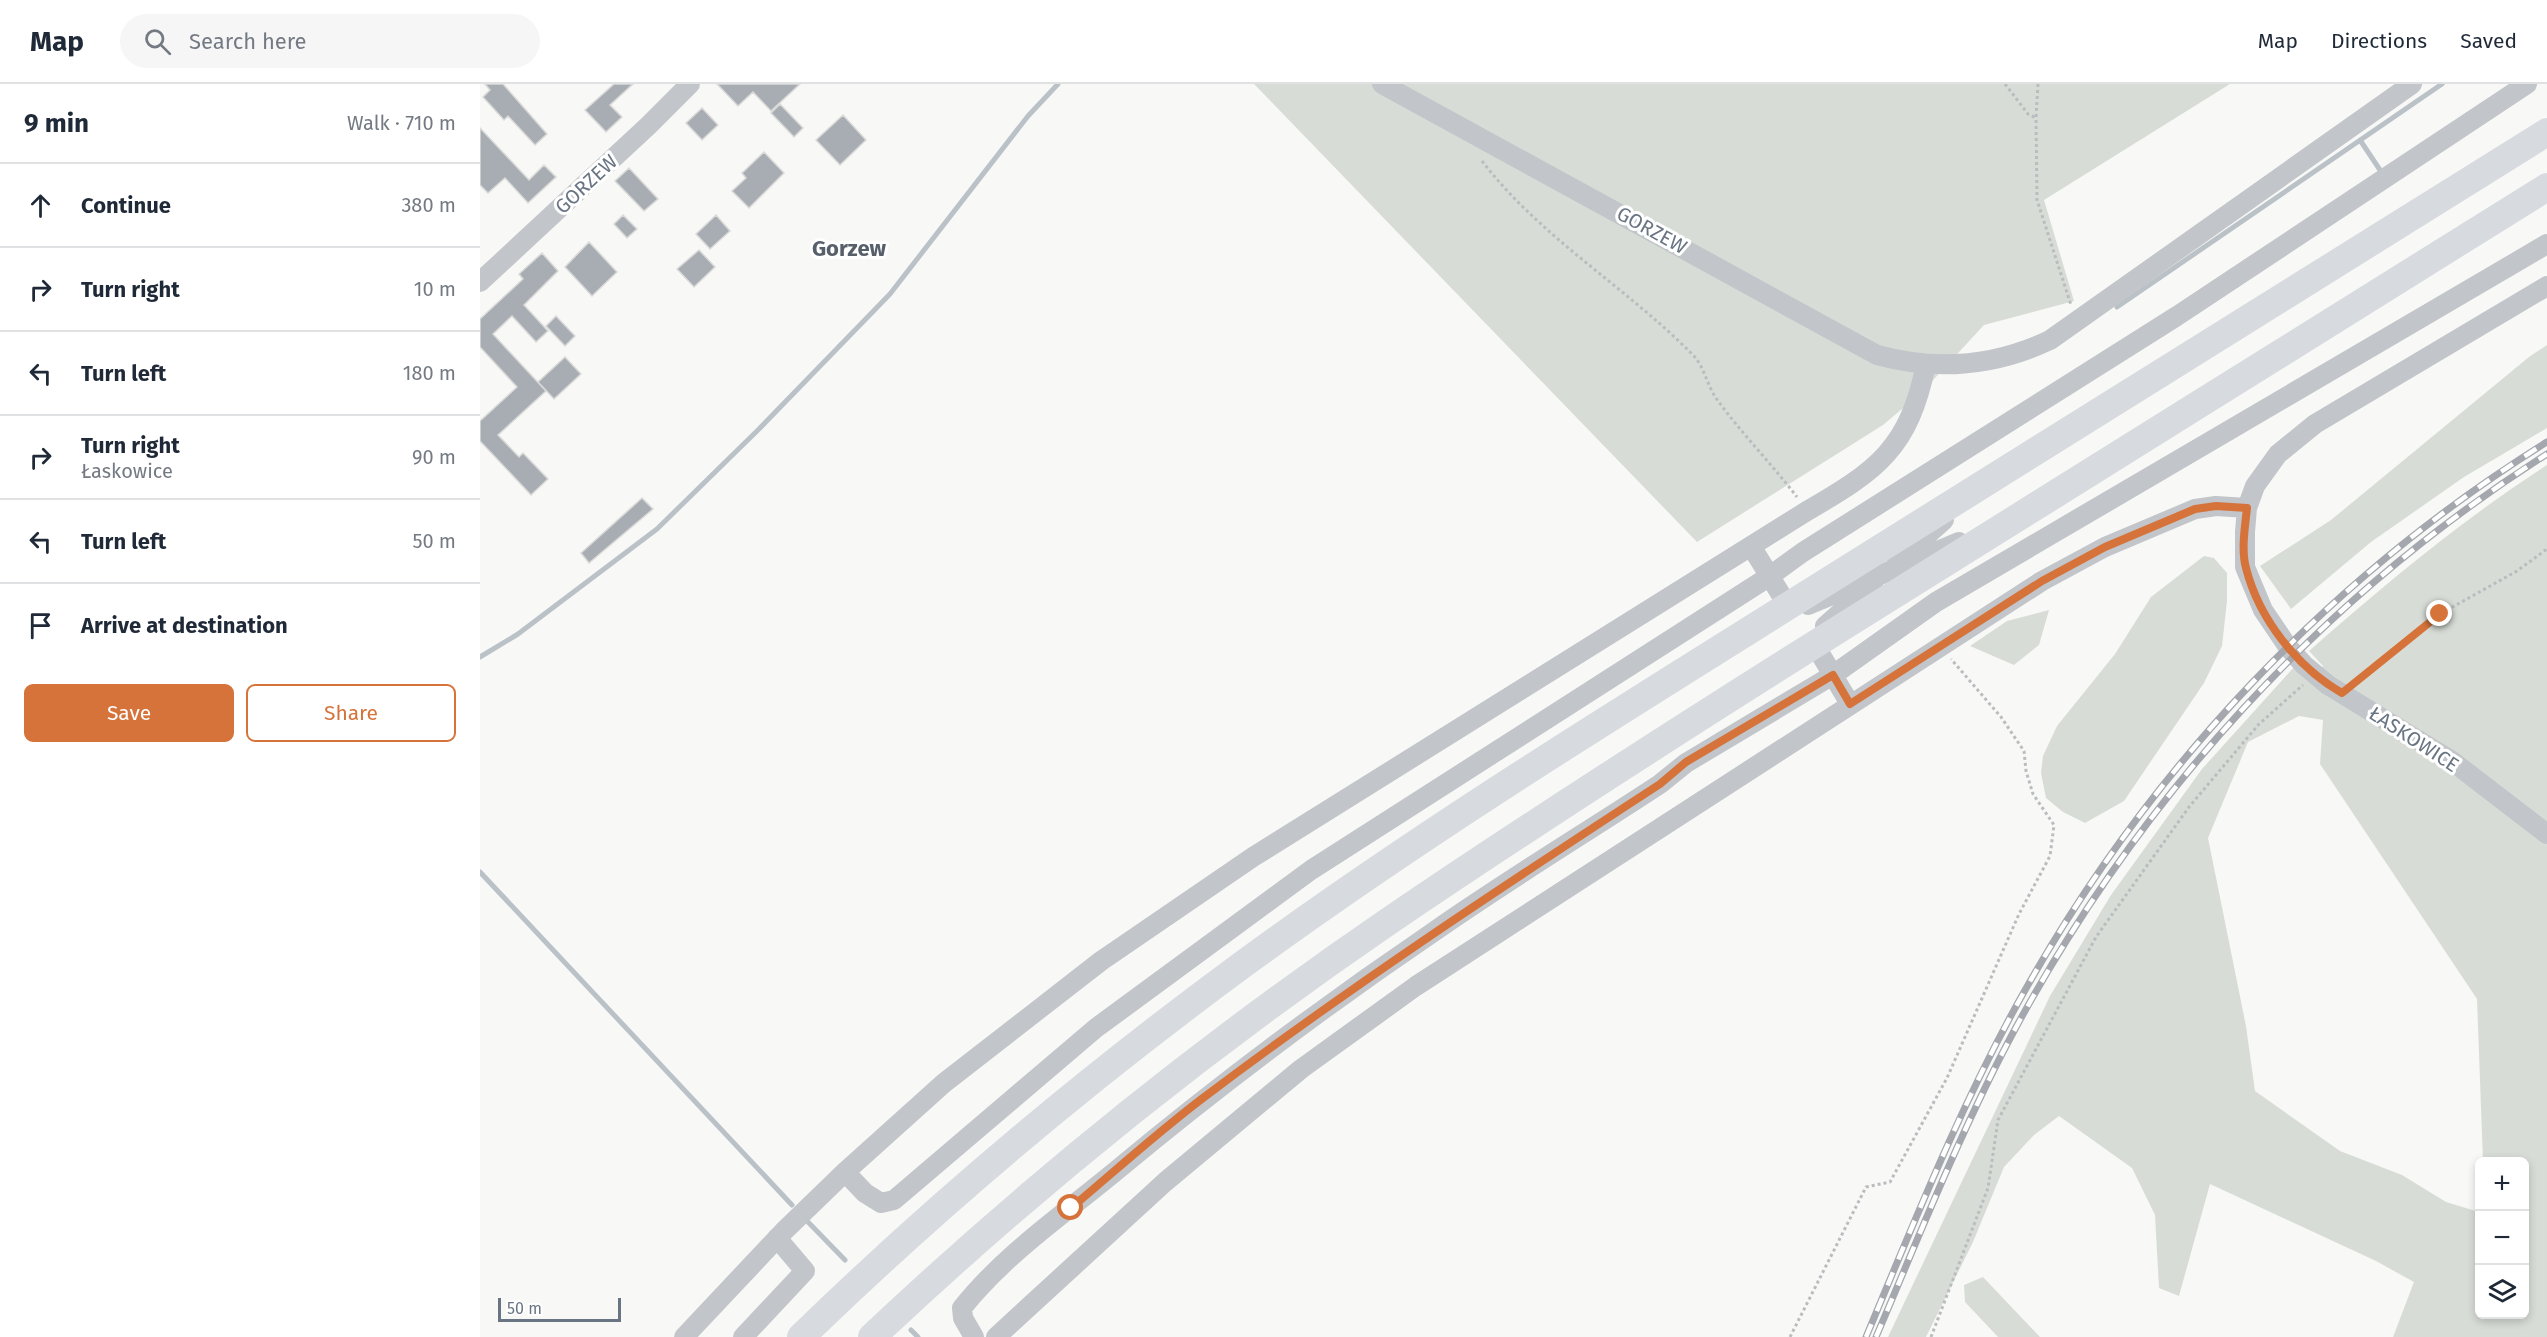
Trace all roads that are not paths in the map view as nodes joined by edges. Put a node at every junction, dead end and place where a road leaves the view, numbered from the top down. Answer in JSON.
{"nodes":[{"id":1,"x":690,"y":84,"type":"edge"},
{"id":2,"x":1382,"y":84,"type":"edge"},
{"id":3,"x":2412,"y":84,"type":"edge"},
{"id":4,"x":2527,"y":84,"type":"edge"},
{"id":5,"x":2547,"y":132,"type":"edge"},
{"id":6,"x":2547,"y":187,"type":"edge"},
{"id":7,"x":2547,"y":244,"type":"edge"},
{"id":8,"x":480,"y":282,"type":"edge"},
{"id":9,"x":2547,"y":286,"type":"edge"},
{"id":10,"x":1926,"y":364,"type":"junction"},
{"id":11,"x":1990,"y":480,"type":"junction"},
{"id":12,"x":2247,"y":508,"type":"junction"},
{"id":13,"x":2016,"y":519,"type":"junction"},
{"id":14,"x":1751,"y":546,"type":"junction"},
{"id":15,"x":1885,"y":573,"type":"junction"},
{"id":16,"x":1770,"y":576,"type":"junction"},
{"id":17,"x":1788,"y":606,"type":"junction"},
{"id":18,"x":1753,"y":628,"type":"junction"},
{"id":19,"x":1815,"y":645,"type":"junction"},
{"id":20,"x":1781,"y":666,"type":"junction"},
{"id":21,"x":1833,"y":675,"type":"junction"},
{"id":22,"x":1850,"y":704,"type":"junction"},
{"id":23,"x":2547,"y":834,"type":"edge"},
{"id":24,"x":845,"y":1172,"type":"junction"},
{"id":25,"x":777,"y":1238,"type":"junction"},
{"id":26,"x":684,"y":1337,"type":"edge"},
{"id":27,"x":743,"y":1337,"type":"edge"},
{"id":28,"x":801,"y":1337,"type":"edge"},
{"id":29,"x":872,"y":1337,"type":"edge"},
{"id":30,"x":974,"y":1337,"type":"edge"},
{"id":31,"x":996,"y":1337,"type":"edge"}],
"edges":[{"from":1,"to":8,"type":"street","name":"GORZEW"},
{"from":2,"to":10,"type":"street","name":"GORZEW"},
{"from":3,"to":10,"type":"street","name":"GORZEW"},
{"from":4,"to":16,"type":"street"},
{"from":5,"to":11,"type":"highway"},
{"from":6,"to":13,"type":"highway"},
{"from":7,"to":21,"type":"street"},
{"from":9,"to":12,"type":"street"},
{"from":10,"to":14,"type":"street"},
{"from":11,"to":15,"type":"street"},
{"from":11,"to":17,"type":"highway"},
{"from":12,"to":22,"type":"street"},
{"from":12,"to":23,"type":"street","name":"ŁASKOWICE"},
{"from":13,"to":15,"type":"street"},
{"from":13,"to":19,"type":"highway"},
{"from":14,"to":16,"type":"street"},
{"from":14,"to":24,"type":"street"},
{"from":15,"to":18,"type":"street"},
{"from":15,"to":20,"type":"street"},
{"from":16,"to":17,"type":"street"},
{"from":16,"to":24,"type":"street"},
{"from":17,"to":18,"type":"highway"},
{"from":18,"to":28,"type":"highway"},
{"from":19,"to":20,"type":"highway"},
{"from":19,"to":21,"type":"street"},
{"from":20,"to":29,"type":"highway"},
{"from":21,"to":22,"type":"street"},
{"from":21,"to":30,"type":"street"},
{"from":22,"to":31,"type":"street"},
{"from":24,"to":25,"type":"street"},
{"from":25,"to":26,"type":"street"},
{"from":25,"to":27,"type":"street"}]}
